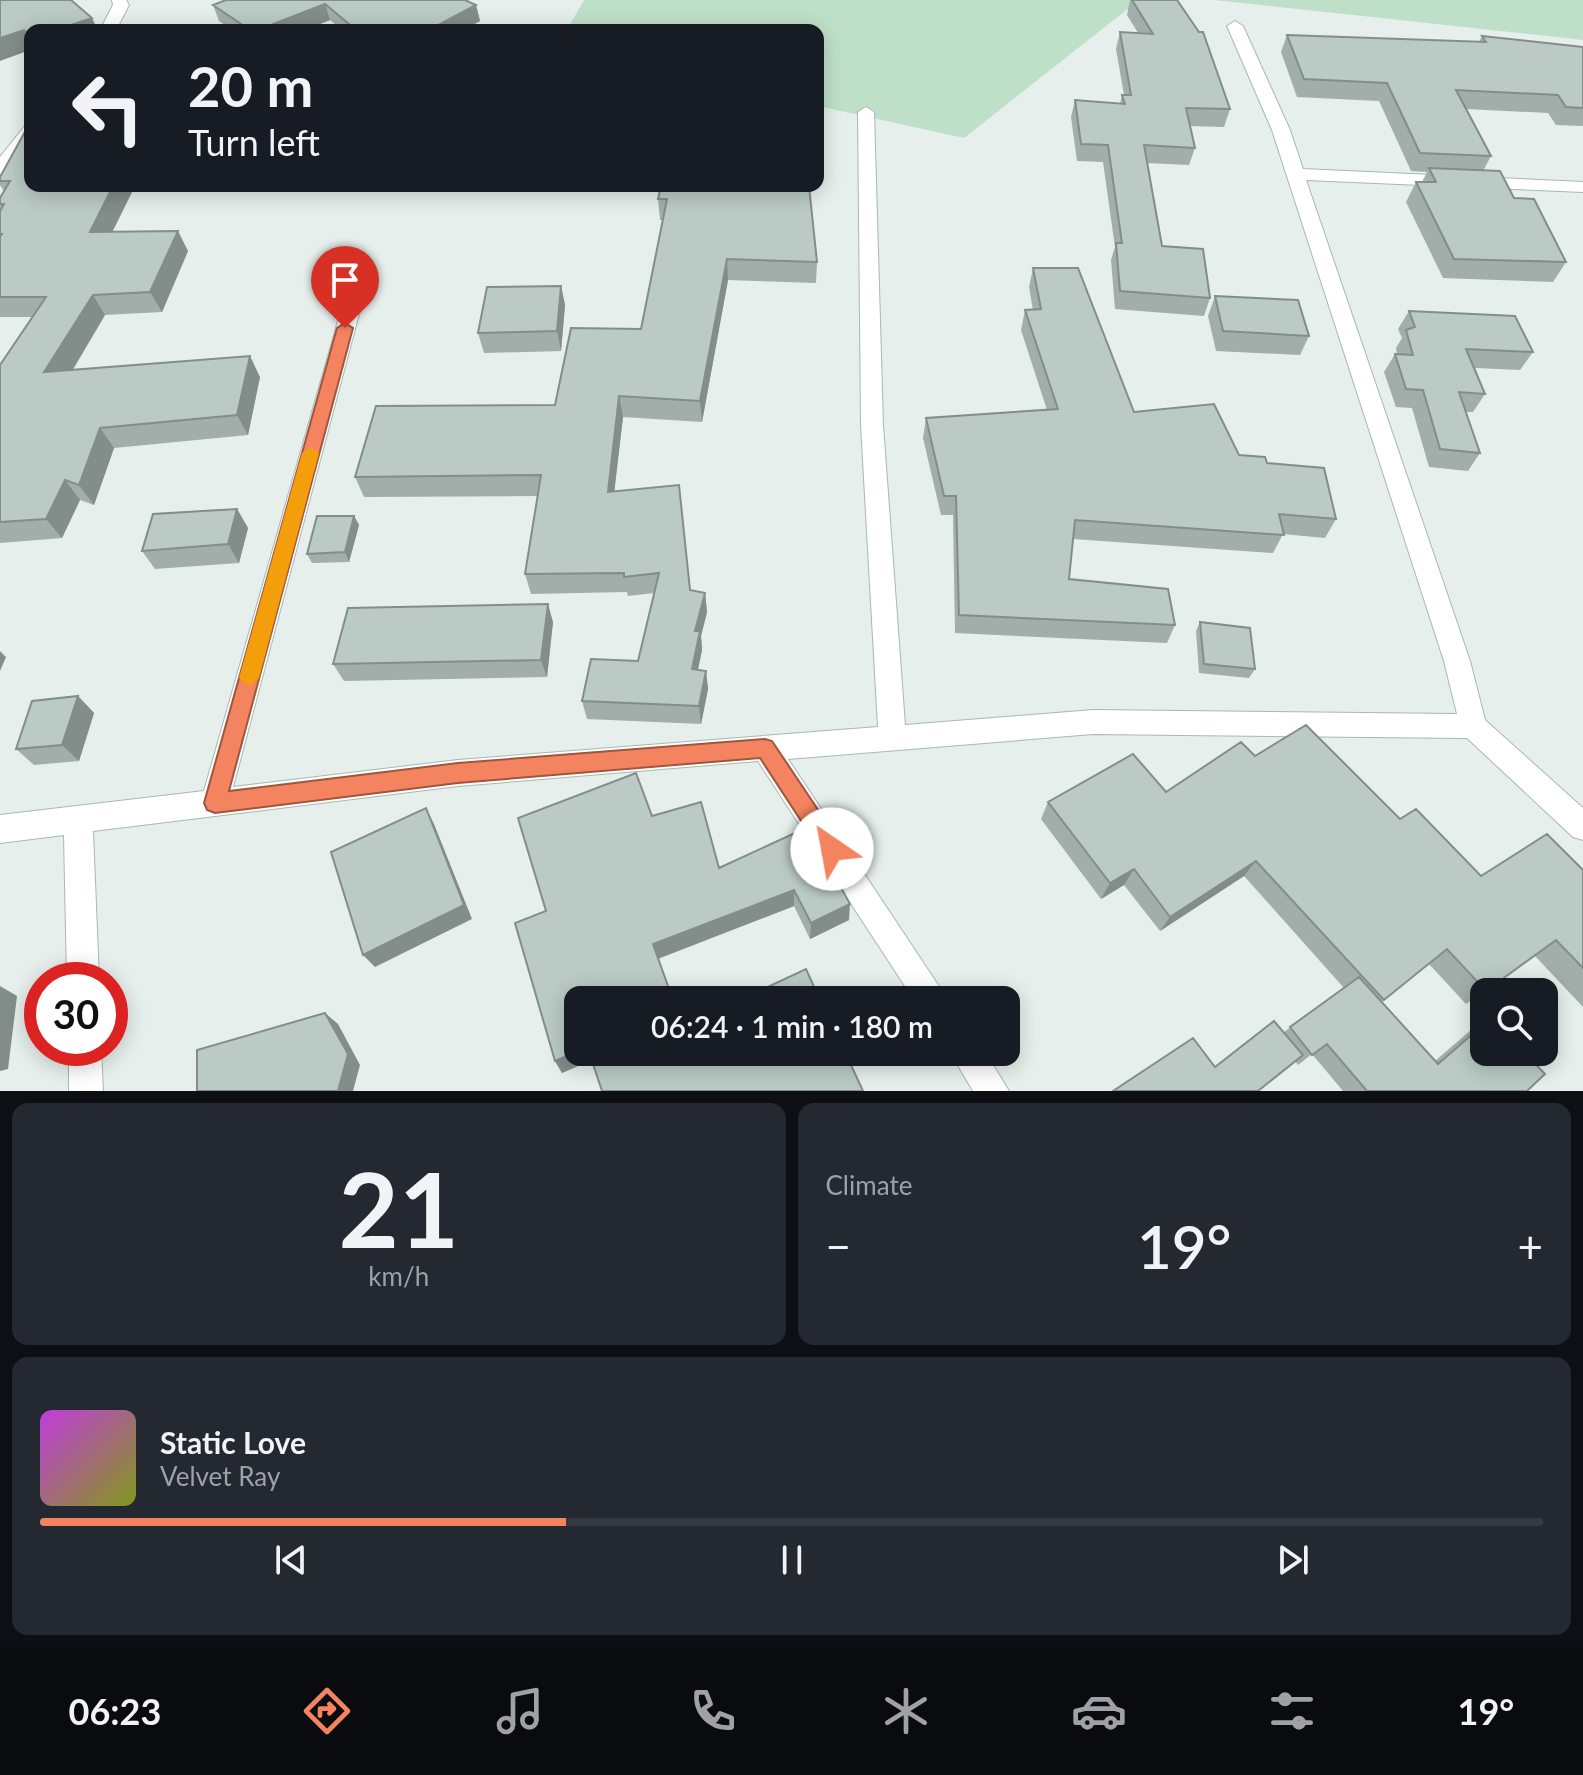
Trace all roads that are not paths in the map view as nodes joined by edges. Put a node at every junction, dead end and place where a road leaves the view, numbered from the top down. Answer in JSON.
{"nodes":[{"id":1,"x":119,"y":0,"type":"edge"},
{"id":2,"x":111,"y":24,"type":"edge"},
{"id":3,"x":1235,"y":26,"type":"dead end"},
{"id":4,"x":866,"y":112,"type":"dead end"},
{"id":5,"x":24,"y":139,"type":"edge"},
{"id":6,"x":0,"y":169,"type":"edge"},
{"id":7,"x":1296,"y":174,"type":"junction"},
{"id":8,"x":1583,"y":187,"type":"edge"},
{"id":9,"x":361,"y":269,"type":"dead end"},
{"id":10,"x":1473,"y":726,"type":"junction"},
{"id":11,"x":892,"y":738,"type":"junction"},
{"id":12,"x":765,"y":748,"type":"junction"},
{"id":13,"x":215,"y":803,"type":"junction"},
{"id":14,"x":78,"y":820,"type":"junction"},
{"id":15,"x":1583,"y":827,"type":"edge"},
{"id":16,"x":0,"y":829,"type":"edge"},
{"id":17,"x":82,"y":962,"type":"edge"},
{"id":18,"x":923,"y":986,"type":"edge"},
{"id":19,"x":85,"y":1066,"type":"edge"},
{"id":20,"x":975,"y":1066,"type":"edge"},
{"id":21,"x":86,"y":1091,"type":"edge"},
{"id":22,"x":992,"y":1091,"type":"edge"}],
"edges":[{"from":1,"to":2,"type":"street"},
{"from":3,"to":7,"type":"street"},
{"from":4,"to":11,"type":"street"},
{"from":5,"to":6,"type":"street"},
{"from":7,"to":8,"type":"street"},
{"from":7,"to":10,"type":"street"},
{"from":9,"to":13,"type":"street"},
{"from":10,"to":11,"type":"street"},
{"from":10,"to":15,"type":"street"},
{"from":11,"to":12,"type":"street"},
{"from":12,"to":13,"type":"street"},
{"from":12,"to":18,"type":"street"},
{"from":13,"to":14,"type":"street"},
{"from":14,"to":16,"type":"street"},
{"from":14,"to":17,"type":"street"},
{"from":19,"to":21,"type":"street"},
{"from":20,"to":22,"type":"street"}]}
